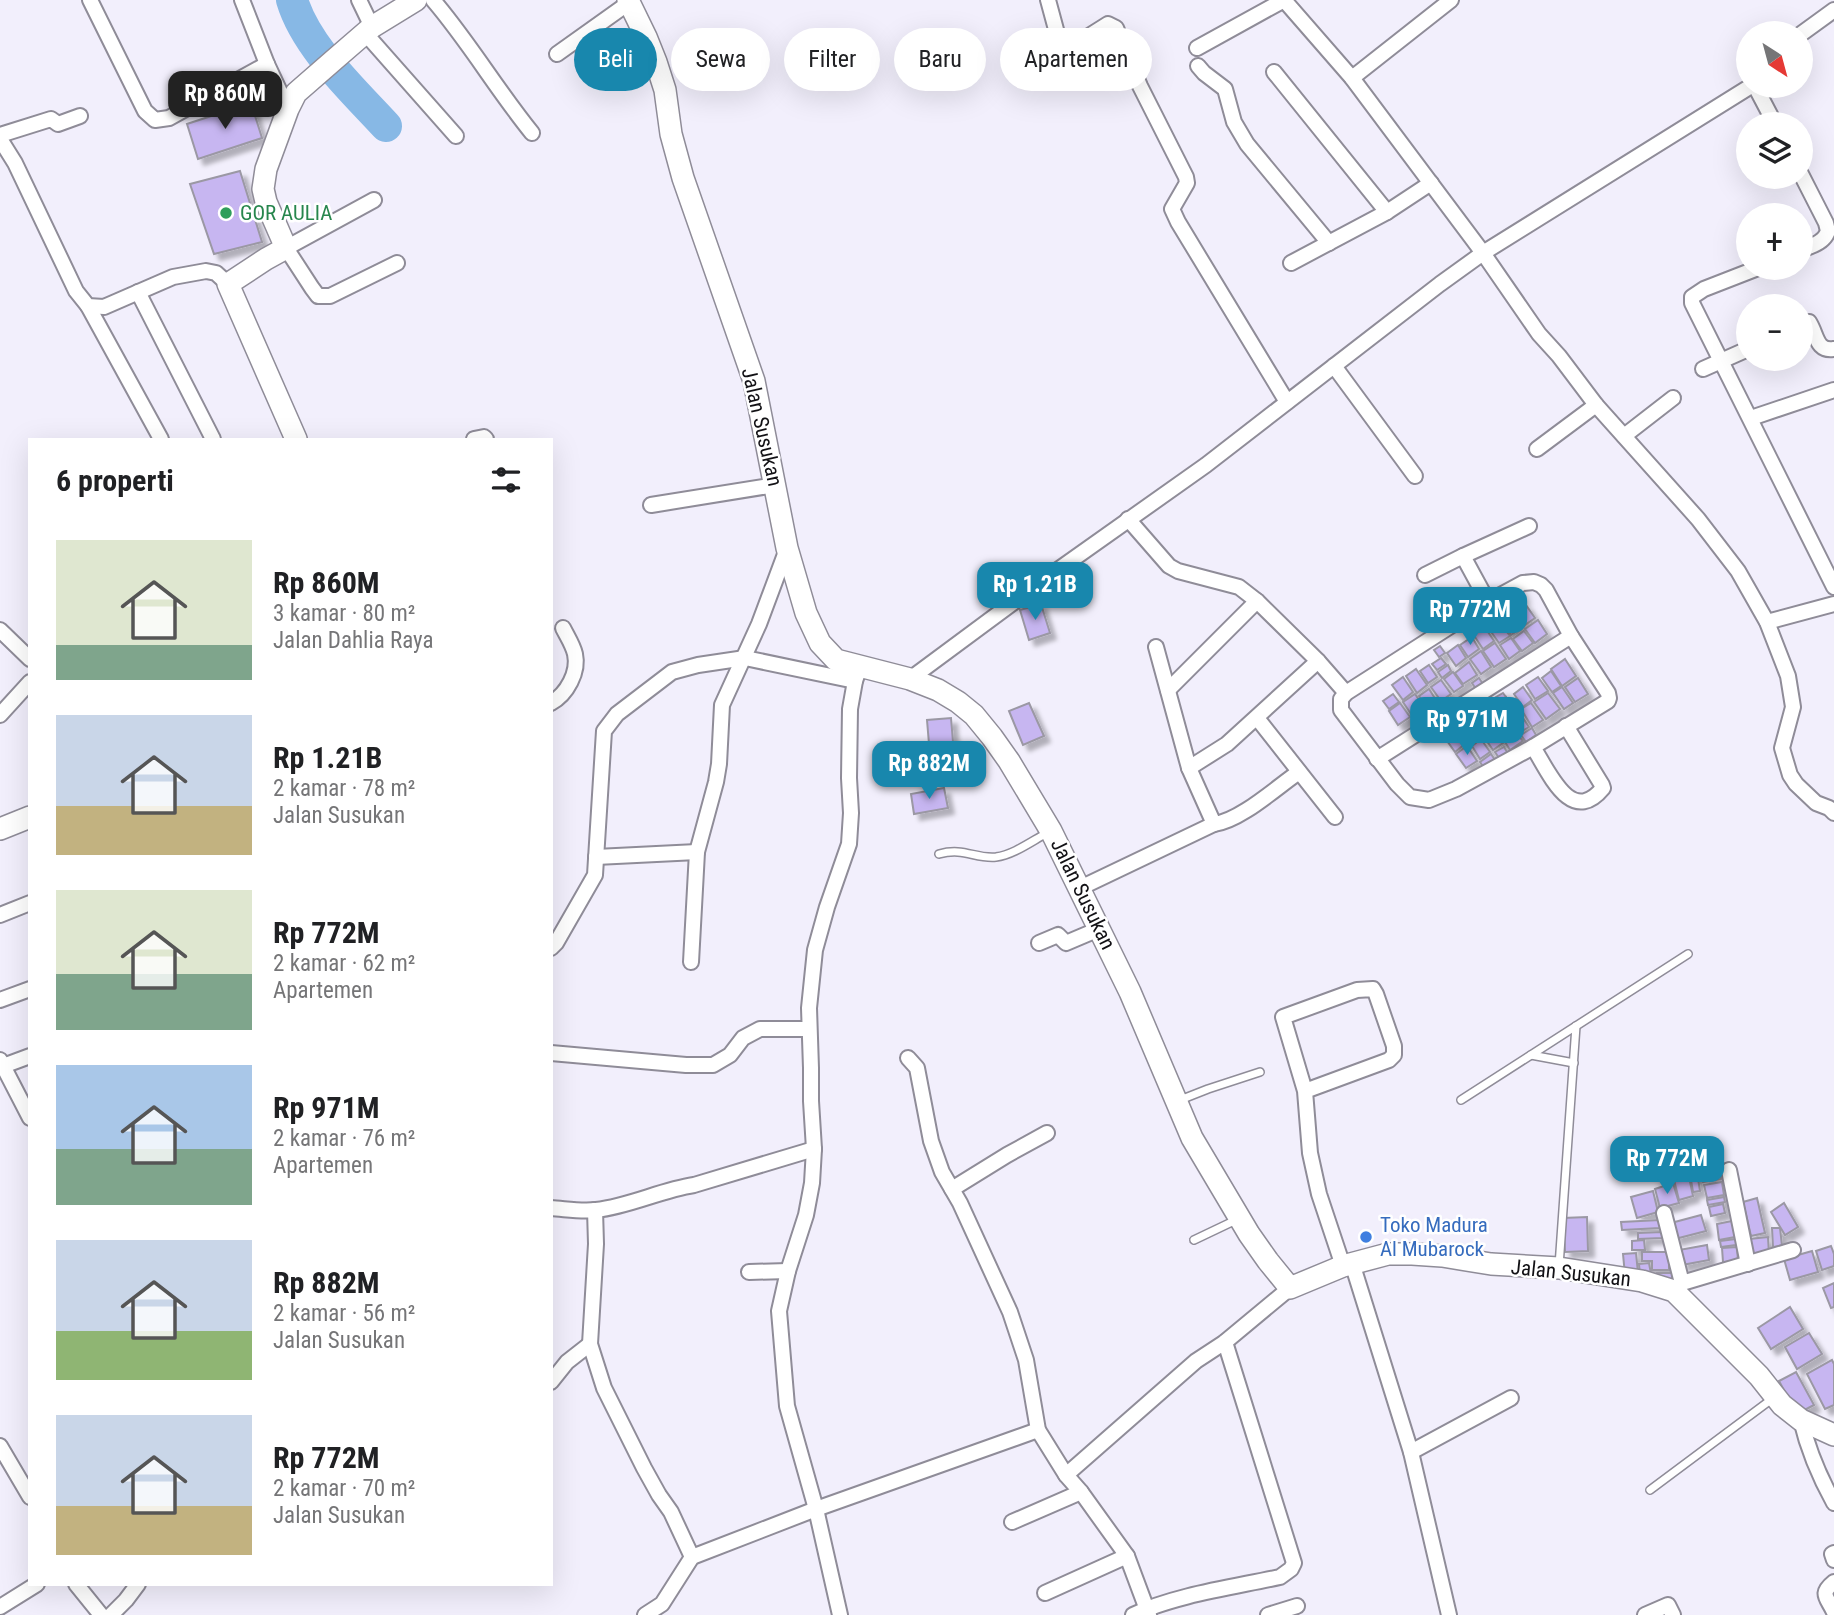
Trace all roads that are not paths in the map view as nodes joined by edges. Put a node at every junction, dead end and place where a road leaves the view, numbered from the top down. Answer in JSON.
{"nodes":[{"id":1,"x":90,"y":0,"type":"edge"},
{"id":2,"x":242,"y":0,"type":"edge"},
{"id":3,"x":359,"y":0,"type":"edge"},
{"id":4,"x":416,"y":0,"type":"edge"},
{"id":5,"x":433,"y":0,"type":"edge"},
{"id":6,"x":1048,"y":0,"type":"edge"},
{"id":7,"x":1284,"y":0,"type":"edge"},
{"id":8,"x":1451,"y":0,"type":"edge"},
{"id":9,"x":629,"y":1,"type":"edge"},
{"id":10,"x":1834,"y":10,"type":"edge"},
{"id":11,"x":1813,"y":25,"type":"edge"},
{"id":12,"x":368,"y":30,"type":"junction"},
{"id":13,"x":1197,"y":48,"type":"dead end"},
{"id":14,"x":557,"y":54,"type":"dead end"},
{"id":15,"x":267,"y":64,"type":"junction"},
{"id":16,"x":1198,"y":66,"type":"dead end"},
{"id":17,"x":1274,"y":72,"type":"dead end"},
{"id":18,"x":1352,"y":79,"type":"junction"},
{"id":19,"x":1736,"y":97,"type":"edge"},
{"id":20,"x":292,"y":101,"type":"junction"},
{"id":21,"x":80,"y":116,"type":"dead end"},
{"id":22,"x":532,"y":133,"type":"dead end"},
{"id":23,"x":456,"y":136,"type":"dead end"},
{"id":24,"x":0,"y":137,"type":"edge"},
{"id":25,"x":1431,"y":183,"type":"junction"},
{"id":26,"x":1809,"y":189,"type":"edge"},
{"id":27,"x":374,"y":200,"type":"dead end"},
{"id":28,"x":1387,"y":212,"type":"junction"},
{"id":29,"x":1329,"y":243,"type":"junction"},
{"id":30,"x":1813,"y":245,"type":"edge"},
{"id":31,"x":286,"y":248,"type":"junction"},
{"id":32,"x":1483,"y":253,"type":"junction"},
{"id":33,"x":397,"y":263,"type":"dead end"},
{"id":34,"x":1291,"y":263,"type":"dead end"},
{"id":35,"x":1736,"y":277,"type":"edge"},
{"id":36,"x":228,"y":284,"type":"junction"},
{"id":37,"x":138,"y":292,"type":"junction"},
{"id":38,"x":88,"y":306,"type":"junction"},
{"id":39,"x":1813,"y":330,"type":"edge"},
{"id":40,"x":1834,"y":349,"type":"edge"},
{"id":41,"x":1736,"y":355,"type":"edge"},
{"id":42,"x":1722,"y":361,"type":"junction"},
{"id":43,"x":1334,"y":366,"type":"junction"},
{"id":44,"x":1703,"y":369,"type":"dead end"},
{"id":45,"x":1834,"y":390,"type":"edge"},
{"id":46,"x":1673,"y":398,"type":"dead end"},
{"id":47,"x":1287,"y":402,"type":"junction"},
{"id":48,"x":1596,"y":405,"type":"junction"},
{"id":49,"x":1751,"y":418,"type":"junction"},
{"id":50,"x":1623,"y":436,"type":"junction"},
{"id":51,"x":161,"y":438,"type":"edge"},
{"id":52,"x":212,"y":438,"type":"edge"},
{"id":53,"x":296,"y":438,"type":"edge"},
{"id":54,"x":1537,"y":449,"type":"dead end"},
{"id":55,"x":1415,"y":476,"type":"dead end"},
{"id":56,"x":775,"y":485,"type":"junction"},
{"id":57,"x":651,"y":505,"type":"dead end"},
{"id":58,"x":1128,"y":519,"type":"junction"},
{"id":59,"x":1529,"y":526,"type":"dead end"},
{"id":60,"x":787,"y":548,"type":"junction"},
{"id":61,"x":1463,"y":556,"type":"junction"},
{"id":62,"x":1425,"y":575,"type":"dead end"},
{"id":63,"x":1834,"y":587,"type":"edge"},
{"id":64,"x":1257,"y":601,"type":"junction"},
{"id":65,"x":1488,"y":602,"type":"junction"},
{"id":66,"x":1834,"y":604,"type":"edge"},
{"id":67,"x":1767,"y":622,"type":"junction"},
{"id":68,"x":563,"y":628,"type":"dead end"},
{"id":69,"x":0,"y":631,"type":"edge"},
{"id":70,"x":1571,"y":636,"type":"junction"},
{"id":71,"x":1156,"y":647,"type":"dead end"},
{"id":72,"x":28,"y":657,"type":"edge"},
{"id":73,"x":745,"y":657,"type":"junction"},
{"id":74,"x":1318,"y":661,"type":"junction"},
{"id":75,"x":858,"y":674,"type":"junction"},
{"id":76,"x":910,"y":679,"type":"junction"},
{"id":77,"x":28,"y":684,"type":"edge"},
{"id":78,"x":1168,"y":690,"type":"junction"},
{"id":79,"x":1346,"y":693,"type":"junction"},
{"id":80,"x":553,"y":702,"type":"edge"},
{"id":81,"x":0,"y":715,"type":"edge"},
{"id":82,"x":1257,"y":718,"type":"junction"},
{"id":83,"x":1566,"y":726,"type":"junction"},
{"id":84,"x":1533,"y":747,"type":"junction"},
{"id":85,"x":1377,"y":759,"type":"junction"},
{"id":86,"x":1189,"y":768,"type":"junction"},
{"id":87,"x":1299,"y":772,"type":"junction"},
{"id":88,"x":1834,"y":813,"type":"edge"},
{"id":89,"x":1335,"y":817,"type":"dead end"},
{"id":90,"x":28,"y":818,"type":"edge"},
{"id":91,"x":1214,"y":824,"type":"junction"},
{"id":92,"x":0,"y":829,"type":"edge"},
{"id":93,"x":1051,"y":831,"type":"junction"},
{"id":94,"x":697,"y":852,"type":"junction"},
{"id":95,"x":939,"y":854,"type":"dead end"},
{"id":96,"x":596,"y":857,"type":"junction"},
{"id":97,"x":1080,"y":888,"type":"junction"},
{"id":98,"x":28,"y":905,"type":"edge"},
{"id":99,"x":0,"y":915,"type":"edge"},
{"id":100,"x":1099,"y":929,"type":"junction"},
{"id":101,"x":1040,"y":943,"type":"dead end"},
{"id":102,"x":553,"y":946,"type":"edge"},
{"id":103,"x":1688,"y":954,"type":"dead end"},
{"id":104,"x":691,"y":962,"type":"dead end"},
{"id":105,"x":28,"y":990,"type":"edge"},
{"id":106,"x":0,"y":1000,"type":"edge"},
{"id":107,"x":1576,"y":1026,"type":"junction"},
{"id":108,"x":809,"y":1030,"type":"junction"},
{"id":109,"x":553,"y":1053,"type":"edge"},
{"id":110,"x":1531,"y":1055,"type":"junction"},
{"id":111,"x":28,"y":1056,"type":"edge"},
{"id":112,"x":908,"y":1058,"type":"dead end"},
{"id":113,"x":2,"y":1063,"type":"edge"},
{"id":114,"x":1574,"y":1063,"type":"junction"},
{"id":115,"x":1260,"y":1072,"type":"dead end"},
{"id":116,"x":1305,"y":1091,"type":"junction"},
{"id":117,"x":1461,"y":1100,"type":"dead end"},
{"id":118,"x":1176,"y":1102,"type":"junction"},
{"id":119,"x":28,"y":1114,"type":"edge"},
{"id":120,"x":1047,"y":1133,"type":"dead end"},
{"id":121,"x":814,"y":1149,"type":"junction"},
{"id":122,"x":1729,"y":1170,"type":"dead end"},
{"id":123,"x":952,"y":1189,"type":"junction"},
{"id":124,"x":553,"y":1208,"type":"edge"},
{"id":125,"x":595,"y":1210,"type":"junction"},
{"id":126,"x":1664,"y":1213,"type":"dead end"},
{"id":127,"x":1240,"y":1218,"type":"junction"},
{"id":128,"x":1194,"y":1240,"type":"dead end"},
{"id":129,"x":1793,"y":1250,"type":"dead end"},
{"id":130,"x":1347,"y":1264,"type":"junction"},
{"id":131,"x":1748,"y":1264,"type":"junction"},
{"id":132,"x":1559,"y":1268,"type":"junction"},
{"id":133,"x":788,"y":1271,"type":"junction"},
{"id":134,"x":749,"y":1272,"type":"dead end"},
{"id":135,"x":1678,"y":1287,"type":"junction"},
{"id":136,"x":1290,"y":1288,"type":"junction"},
{"id":137,"x":1226,"y":1342,"type":"junction"},
{"id":138,"x":590,"y":1344,"type":"junction"},
{"id":139,"x":553,"y":1380,"type":"edge"},
{"id":140,"x":1775,"y":1397,"type":"junction"},
{"id":141,"x":1511,"y":1398,"type":"dead end"},
{"id":142,"x":1801,"y":1420,"type":"junction"},
{"id":143,"x":1038,"y":1430,"type":"junction"},
{"id":144,"x":1834,"y":1434,"type":"edge"},
{"id":145,"x":0,"y":1446,"type":"edge"},
{"id":146,"x":1412,"y":1452,"type":"junction"},
{"id":147,"x":1066,"y":1475,"type":"junction"},
{"id":148,"x":1650,"y":1490,"type":"dead end"},
{"id":149,"x":1081,"y":1492,"type":"junction"},
{"id":150,"x":28,"y":1494,"type":"edge"},
{"id":151,"x":1834,"y":1503,"type":"edge"},
{"id":152,"x":817,"y":1509,"type":"junction"},
{"id":153,"x":1012,"y":1522,"type":"dead end"},
{"id":154,"x":1834,"y":1553,"type":"edge"},
{"id":155,"x":1128,"y":1556,"type":"junction"},
{"id":156,"x":692,"y":1557,"type":"junction"},
{"id":157,"x":1834,"y":1560,"type":"edge"},
{"id":158,"x":1834,"y":1582,"type":"edge"},
{"id":159,"x":34,"y":1586,"type":"edge"},
{"id":160,"x":78,"y":1586,"type":"edge"},
{"id":161,"x":136,"y":1586,"type":"edge"},
{"id":162,"x":1045,"y":1593,"type":"dead end"},
{"id":163,"x":1297,"y":1606,"type":"dead end"},
{"id":164,"x":0,"y":1607,"type":"edge"},
{"id":165,"x":1148,"y":1612,"type":"edge"},
{"id":166,"x":1834,"y":1612,"type":"edge"},
{"id":167,"x":103,"y":1614,"type":"edge"},
{"id":168,"x":648,"y":1614,"type":"edge"},
{"id":169,"x":840,"y":1615,"type":"edge"},
{"id":170,"x":1133,"y":1615,"type":"edge"},
{"id":171,"x":1268,"y":1615,"type":"edge"},
{"id":172,"x":1449,"y":1615,"type":"edge"},
{"id":173,"x":1645,"y":1615,"type":"edge"},
{"id":174,"x":1673,"y":1615,"type":"edge"}],
"edges":[{"from":1,"to":15,"type":"street"},
{"from":2,"to":15,"type":"street"},
{"from":3,"to":12,"type":"street"},
{"from":4,"to":12,"type":"street"},
{"from":5,"to":22,"type":"street"},
{"from":6,"to":47,"type":"street"},
{"from":7,"to":13,"type":"street"},
{"from":7,"to":18,"type":"street"},
{"from":8,"to":18,"type":"street"},
{"from":9,"to":14,"type":"street"},
{"from":9,"to":56,"type":"street","name":"Jalan Susukan"},
{"from":10,"to":11,"type":"street"},
{"from":12,"to":20,"type":"street"},
{"from":12,"to":23,"type":"street"},
{"from":15,"to":20,"type":"street"},
{"from":16,"to":29,"type":"street"},
{"from":17,"to":28,"type":"street"},
{"from":18,"to":25,"type":"street"},
{"from":19,"to":32,"type":"street"},
{"from":20,"to":31,"type":"street"},
{"from":21,"to":24,"type":"street"},
{"from":24,"to":38,"type":"street"},
{"from":25,"to":28,"type":"street"},
{"from":25,"to":32,"type":"street"},
{"from":26,"to":30,"type":"street"},
{"from":27,"to":31,"type":"street"},
{"from":28,"to":29,"type":"street"},
{"from":29,"to":34,"type":"street"},
{"from":31,"to":33,"type":"street"},
{"from":31,"to":36,"type":"street"},
{"from":32,"to":43,"type":"street"},
{"from":32,"to":48,"type":"street"},
{"from":35,"to":42,"type":"street"},
{"from":36,"to":37,"type":"street"},
{"from":36,"to":53,"type":"street"},
{"from":37,"to":38,"type":"street"},
{"from":37,"to":52,"type":"street"},
{"from":38,"to":51,"type":"street"},
{"from":39,"to":40,"type":"street"},
{"from":41,"to":42,"type":"street"},
{"from":42,"to":44,"type":"street"},
{"from":42,"to":49,"type":"street"},
{"from":43,"to":47,"type":"street"},
{"from":43,"to":55,"type":"street"},
{"from":45,"to":49,"type":"street"},
{"from":46,"to":50,"type":"street"},
{"from":47,"to":58,"type":"street"},
{"from":48,"to":50,"type":"street"},
{"from":48,"to":54,"type":"street"},
{"from":49,"to":63,"type":"street"},
{"from":50,"to":67,"type":"street"},
{"from":56,"to":57,"type":"street"},
{"from":56,"to":60,"type":"street","name":"Jalan Susukan"},
{"from":58,"to":64,"type":"street"},
{"from":58,"to":76,"type":"street"},
{"from":59,"to":61,"type":"street"},
{"from":60,"to":73,"type":"street"},
{"from":60,"to":75,"type":"street","name":"Jalan Susukan"},
{"from":61,"to":62,"type":"street"},
{"from":61,"to":65,"type":"street"},
{"from":64,"to":74,"type":"street"},
{"from":64,"to":78,"type":"street"},
{"from":65,"to":70,"type":"street"},
{"from":65,"to":79,"type":"street"},
{"from":66,"to":67,"type":"street"},
{"from":67,"to":88,"type":"street"},
{"from":68,"to":80,"type":"street"},
{"from":69,"to":72,"type":"street"},
{"from":70,"to":83,"type":"street"},
{"from":70,"to":85,"type":"street"},
{"from":71,"to":78,"type":"street"},
{"from":73,"to":75,"type":"street"},
{"from":73,"to":94,"type":"street"},
{"from":73,"to":96,"type":"street"},
{"from":74,"to":79,"type":"street"},
{"from":74,"to":82,"type":"street"},
{"from":75,"to":76,"type":"street","name":"Jalan Susukan"},
{"from":75,"to":108,"type":"street"},
{"from":76,"to":93,"type":"street","name":"Jalan Susukan"},
{"from":77,"to":81,"type":"street"},
{"from":78,"to":86,"type":"street"},
{"from":79,"to":85,"type":"street"},
{"from":82,"to":86,"type":"street"},
{"from":82,"to":87,"type":"street"},
{"from":83,"to":84,"type":"street"},
{"from":83,"to":84,"type":"street"},
{"from":84,"to":85,"type":"street"},
{"from":86,"to":91,"type":"street"},
{"from":87,"to":89,"type":"street"},
{"from":87,"to":91,"type":"street"},
{"from":90,"to":92,"type":"street"},
{"from":91,"to":97,"type":"street"},
{"from":93,"to":95,"type":"lane"},
{"from":93,"to":97,"type":"street","name":"Jalan Susukan"},
{"from":94,"to":96,"type":"street"},
{"from":94,"to":104,"type":"street"},
{"from":96,"to":102,"type":"street"},
{"from":97,"to":100,"type":"street","name":"Jalan Susukan"},
{"from":98,"to":99,"type":"street"},
{"from":100,"to":101,"type":"street"},
{"from":100,"to":118,"type":"street","name":"Jalan Susukan"},
{"from":103,"to":107,"type":"lane"},
{"from":105,"to":106,"type":"street"},
{"from":107,"to":110,"type":"lane"},
{"from":107,"to":114,"type":"lane"},
{"from":108,"to":109,"type":"street"},
{"from":108,"to":121,"type":"street"},
{"from":110,"to":114,"type":"lane"},
{"from":110,"to":117,"type":"lane"},
{"from":111,"to":113,"type":"street"},
{"from":112,"to":123,"type":"street"},
{"from":113,"to":119,"type":"street"},
{"from":114,"to":132,"type":"lane"},
{"from":115,"to":118,"type":"lane"},
{"from":116,"to":116,"type":"street"},
{"from":116,"to":130,"type":"street"},
{"from":118,"to":127,"type":"street","name":"Jalan Susukan"},
{"from":120,"to":123,"type":"street"},
{"from":121,"to":125,"type":"street"},
{"from":121,"to":133,"type":"street"},
{"from":122,"to":131,"type":"street"},
{"from":123,"to":143,"type":"street"},
{"from":124,"to":125,"type":"street"},
{"from":125,"to":138,"type":"street"},
{"from":126,"to":135,"type":"street"},
{"from":127,"to":128,"type":"lane"},
{"from":127,"to":136,"type":"street","name":"Jalan Susukan"},
{"from":129,"to":131,"type":"street"},
{"from":130,"to":132,"type":"street","name":"Jalan Susukan"},
{"from":130,"to":136,"type":"street","name":"Jalan Susukan"},
{"from":130,"to":146,"type":"street"},
{"from":131,"to":135,"type":"street"},
{"from":132,"to":135,"type":"street","name":"Jalan Susukan"},
{"from":133,"to":134,"type":"street"},
{"from":133,"to":152,"type":"street"},
{"from":135,"to":140,"type":"street","name":"Jalan Susukan"},
{"from":136,"to":137,"type":"street"},
{"from":137,"to":147,"type":"street"},
{"from":137,"to":165,"type":"street"},
{"from":138,"to":139,"type":"street"},
{"from":138,"to":156,"type":"street"},
{"from":140,"to":142,"type":"street","name":"Jalan Susukan"},
{"from":140,"to":148,"type":"lane"},
{"from":141,"to":146,"type":"street"},
{"from":142,"to":144,"type":"street","name":"Jalan Susukan"},
{"from":142,"to":151,"type":"street"},
{"from":143,"to":147,"type":"street"},
{"from":143,"to":152,"type":"street"},
{"from":145,"to":150,"type":"street"},
{"from":146,"to":172,"type":"street"},
{"from":147,"to":149,"type":"street"},
{"from":149,"to":153,"type":"street"},
{"from":149,"to":155,"type":"street"},
{"from":152,"to":156,"type":"street"},
{"from":152,"to":169,"type":"street"},
{"from":154,"to":157,"type":"street"},
{"from":155,"to":162,"type":"street"},
{"from":155,"to":165,"type":"street"},
{"from":156,"to":168,"type":"street"},
{"from":158,"to":166,"type":"street"},
{"from":159,"to":164,"type":"street"},
{"from":160,"to":167,"type":"street"},
{"from":161,"to":167,"type":"street"},
{"from":163,"to":171,"type":"street"},
{"from":165,"to":170,"type":"street"},
{"from":173,"to":174,"type":"street"}]}
